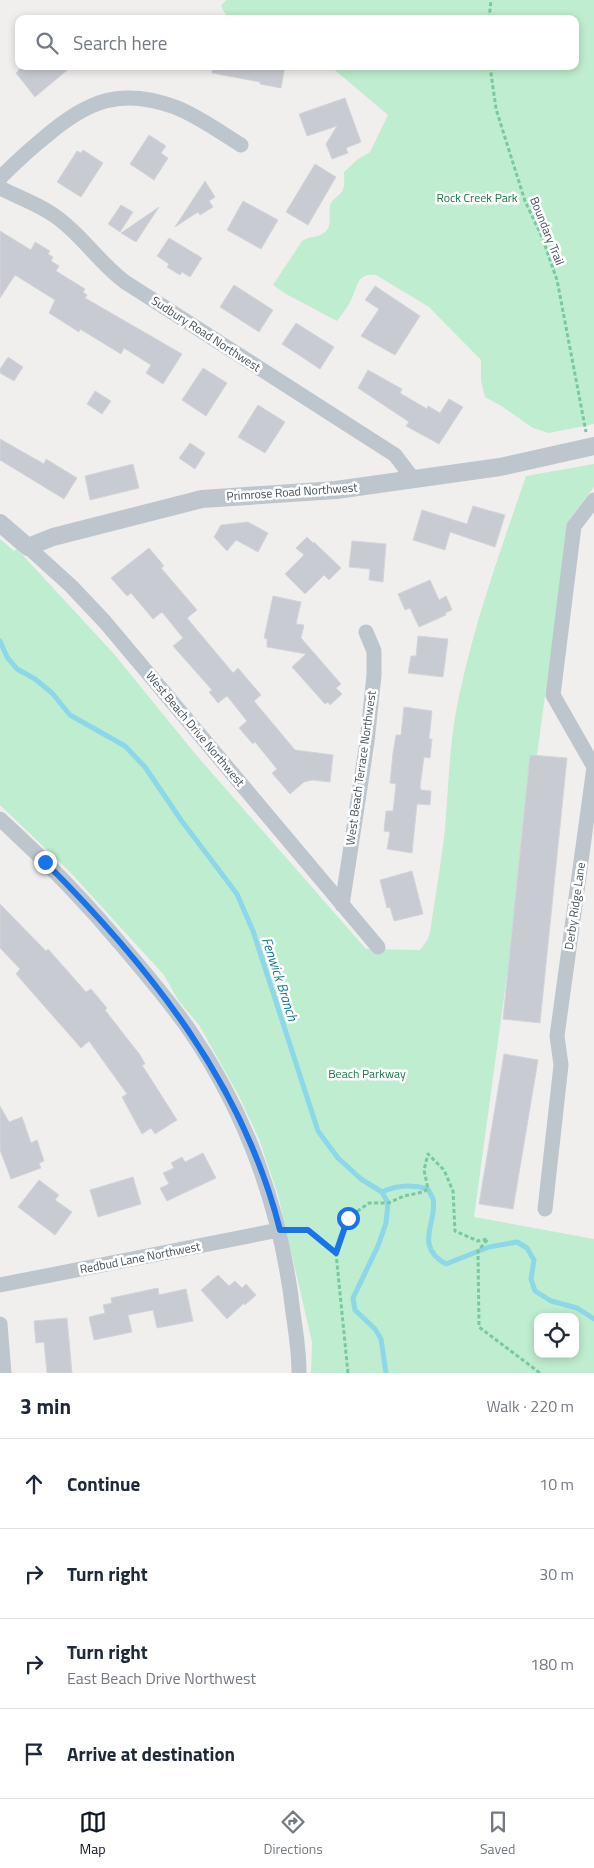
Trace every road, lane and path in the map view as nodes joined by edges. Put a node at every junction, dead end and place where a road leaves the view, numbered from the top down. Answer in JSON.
{"nodes":[{"id":1,"x":491,"y":0,"type":"edge"},
{"id":2,"x":489,"y":15,"type":"edge"},
{"id":3,"x":491,"y":70,"type":"edge"},
{"id":4,"x":241,"y":145,"type":"dead end"},
{"id":5,"x":0,"y":178,"type":"edge"},
{"id":6,"x":0,"y":188,"type":"edge"},
{"id":7,"x":590,"y":440,"type":"edge"},
{"id":8,"x":414,"y":480,"type":"junction"},
{"id":9,"x":594,"y":500,"type":"edge"},
{"id":10,"x":0,"y":523,"type":"edge"},
{"id":11,"x":28,"y":547,"type":"junction"},
{"id":12,"x":366,"y":632,"type":"dead end"},
{"id":13,"x":0,"y":820,"type":"edge"},
{"id":14,"x":342,"y":905,"type":"junction"},
{"id":15,"x":378,"y":947,"type":"dead end"},
{"id":16,"x":545,"y":1209,"type":"dead end"},
{"id":17,"x":280,"y":1230,"type":"junction"},
{"id":18,"x":336,"y":1253,"type":"junction"},
{"id":19,"x":0,"y":1285,"type":"edge"},
{"id":20,"x":0,"y":1324,"type":"edge"},
{"id":21,"x":4,"y":1373,"type":"edge"},
{"id":22,"x":300,"y":1373,"type":"edge"},
{"id":23,"x":348,"y":1373,"type":"edge"},
{"id":24,"x":540,"y":1373,"type":"edge"}],
"edges":[{"from":1,"to":2,"type":"path"},
{"from":3,"to":7,"type":"path","name":"Boundary Trail"},
{"from":4,"to":5,"type":"street"},
{"from":6,"to":8,"type":"street","name":"Sudbury Road Northwest"},
{"from":7,"to":8,"type":"street","name":"Primrose Road Northwest"},
{"from":8,"to":11,"type":"street","name":"Primrose Road Northwest"},
{"from":9,"to":16,"type":"street","name":"Derby Ridge Lane"},
{"from":10,"to":11,"type":"street","name":"West Beach Drive Northwest"},
{"from":11,"to":14,"type":"street","name":"West Beach Drive Northwest"},
{"from":12,"to":14,"type":"street","name":"West Beach Terrace Northwest"},
{"from":13,"to":17,"type":"street"},
{"from":14,"to":15,"type":"street","name":"West Beach Drive Northwest"},
{"from":17,"to":18,"type":"path"},
{"from":17,"to":19,"type":"street","name":"Redbud Lane Northwest"},
{"from":17,"to":22,"type":"street"},
{"from":18,"to":23,"type":"path"},
{"from":18,"to":24,"type":"path"},
{"from":20,"to":21,"type":"street"}]}
